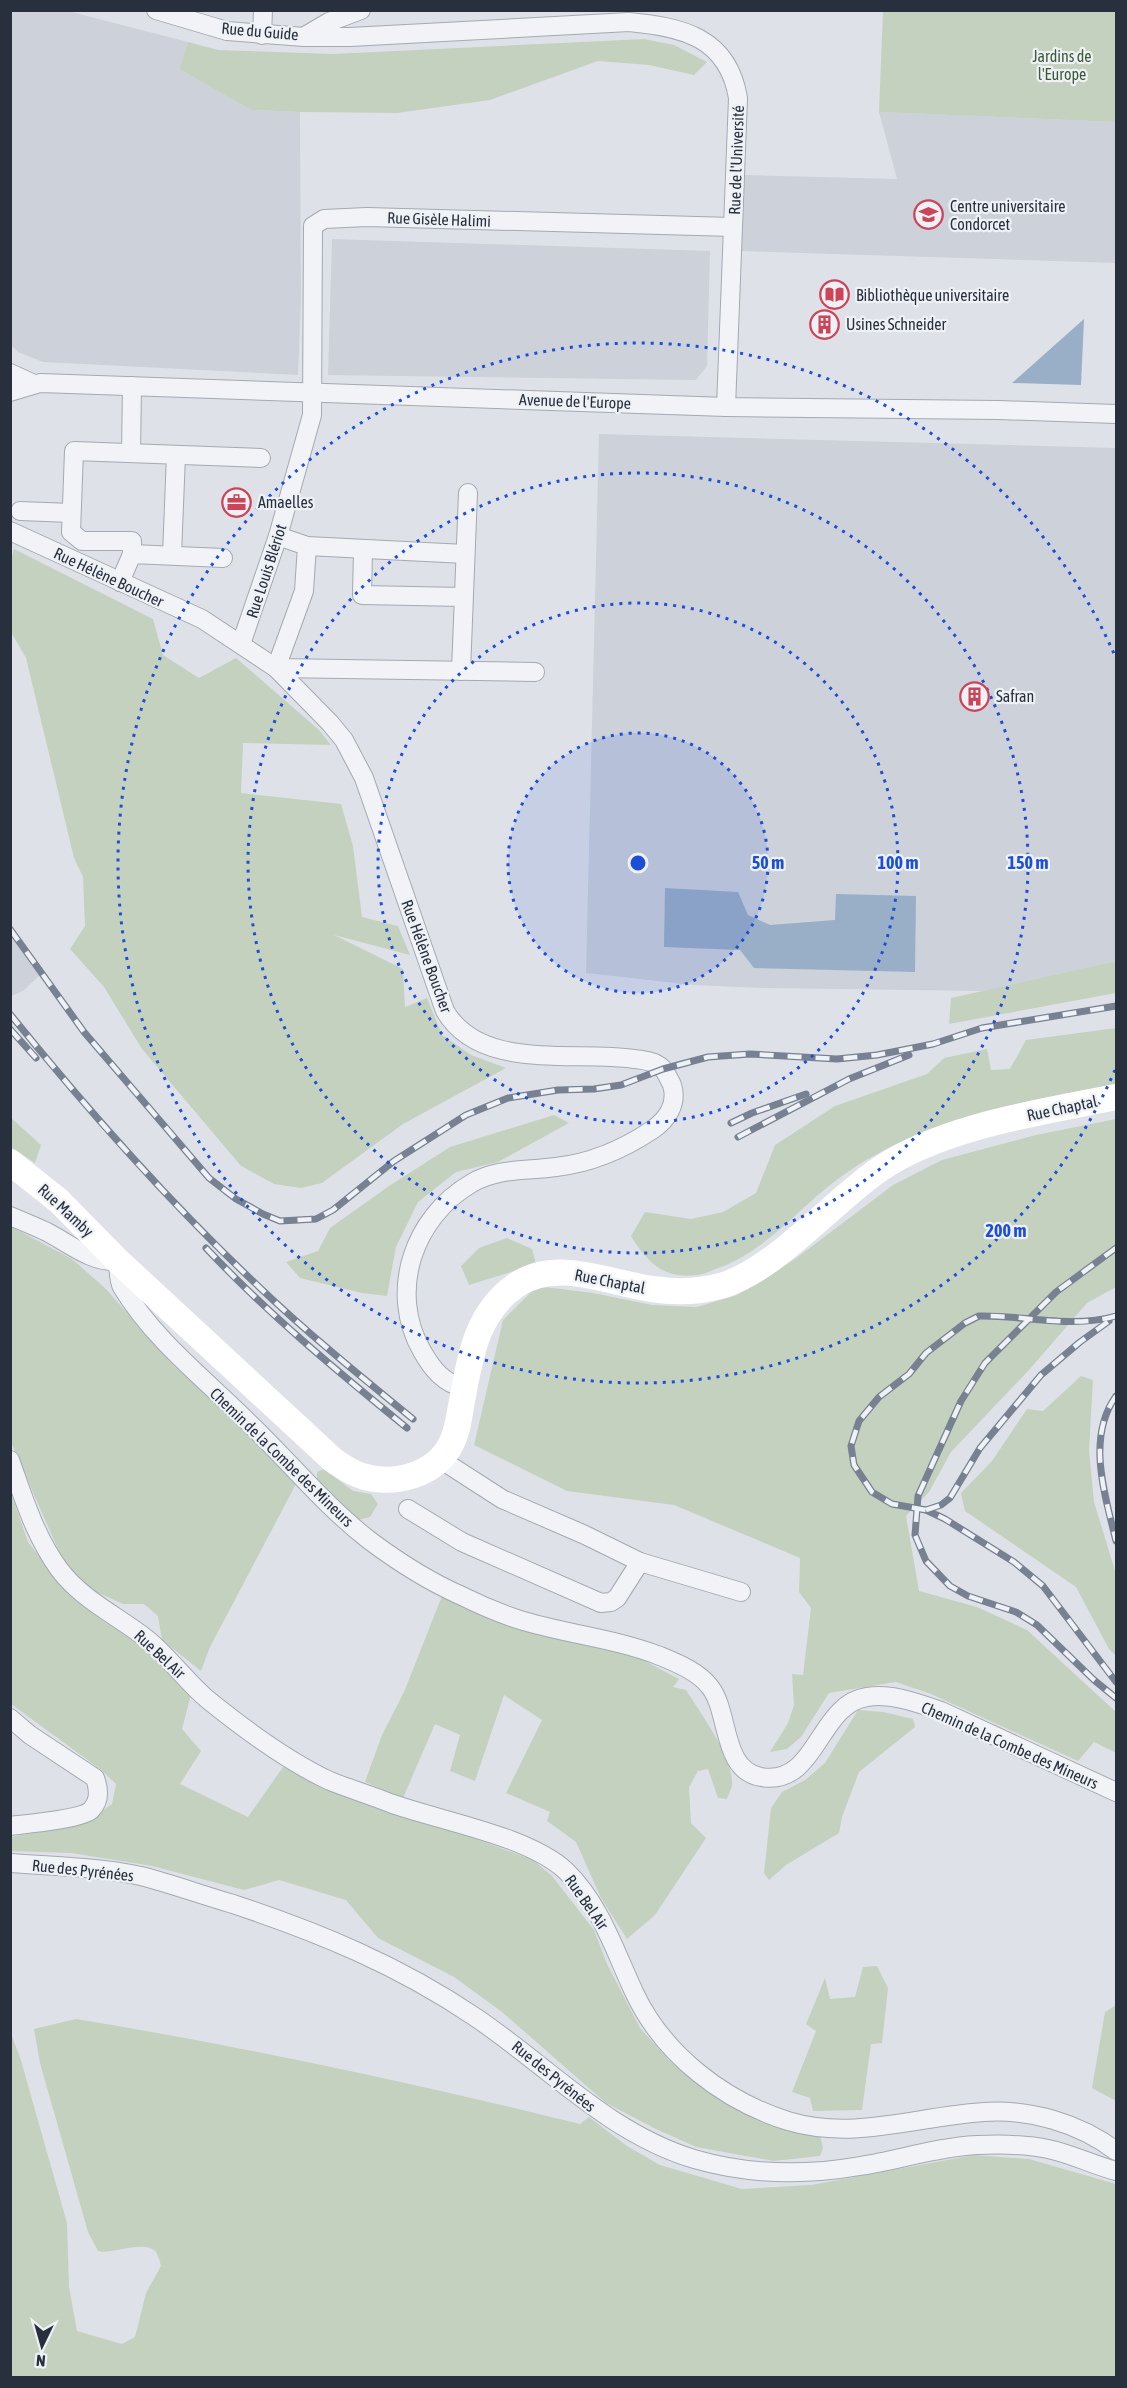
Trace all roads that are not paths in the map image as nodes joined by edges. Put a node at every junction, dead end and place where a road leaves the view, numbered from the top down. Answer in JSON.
{"nodes":[{"id":1,"x":156,"y":10,"type":"edge"},
{"id":2,"x":263,"y":10,"type":"edge"},
{"id":3,"x":361,"y":10,"type":"edge"},
{"id":4,"x":262,"y":35,"type":"junction"},
{"id":5,"x":303,"y":37,"type":"junction"},
{"id":6,"x":733,"y":227,"type":"junction"},
{"id":7,"x":10,"y":373,"type":"edge"},
{"id":8,"x":34,"y":384,"type":"junction"},
{"id":9,"x":132,"y":386,"type":"junction"},
{"id":10,"x":311,"y":392,"type":"junction"},
{"id":11,"x":10,"y":393,"type":"edge"},
{"id":12,"x":726,"y":407,"type":"junction"},
{"id":13,"x":1116,"y":414,"type":"edge"},
{"id":14,"x":131,"y":453,"type":"junction"},
{"id":15,"x":176,"y":454,"type":"junction"},
{"id":16,"x":261,"y":458,"type":"dead end"},
{"id":17,"x":468,"y":492,"type":"dead end"},
{"id":18,"x":20,"y":511,"type":"dead end"},
{"id":19,"x":72,"y":513,"type":"junction"},
{"id":20,"x":10,"y":531,"type":"edge"},
{"id":21,"x":278,"y":536,"type":"junction"},
{"id":22,"x":307,"y":546,"type":"junction"},
{"id":23,"x":363,"y":550,"type":"junction"},
{"id":24,"x":132,"y":554,"type":"junction"},
{"id":25,"x":465,"y":554,"type":"junction"},
{"id":26,"x":172,"y":555,"type":"junction"},
{"id":27,"x":223,"y":558,"type":"dead end"},
{"id":28,"x":120,"y":582,"type":"junction"},
{"id":29,"x":464,"y":597,"type":"junction"},
{"id":30,"x":242,"y":644,"type":"junction"},
{"id":31,"x":276,"y":668,"type":"junction"},
{"id":32,"x":461,"y":671,"type":"junction"},
{"id":33,"x":535,"y":672,"type":"dead end"},
{"id":34,"x":1116,"y":1097,"type":"edge"},
{"id":35,"x":10,"y":1162,"type":"edge"},
{"id":36,"x":10,"y":1216,"type":"edge"},
{"id":37,"x":118,"y":1261,"type":"junction"},
{"id":38,"x":465,"y":1388,"type":"junction"},
{"id":39,"x":440,"y":1458,"type":"junction"},
{"id":40,"x":10,"y":1460,"type":"edge"},
{"id":41,"x":408,"y":1509,"type":"dead end"},
{"id":42,"x":640,"y":1562,"type":"junction"},
{"id":43,"x":741,"y":1592,"type":"dead end"},
{"id":44,"x":10,"y":1718,"type":"edge"},
{"id":45,"x":1116,"y":1792,"type":"edge"},
{"id":46,"x":10,"y":1826,"type":"edge"},
{"id":47,"x":10,"y":1863,"type":"edge"},
{"id":48,"x":1116,"y":2151,"type":"edge"},
{"id":49,"x":1116,"y":2171,"type":"edge"}],
"edges":[{"from":1,"to":4,"type":"street","name":"Rue du Guide"},
{"from":2,"to":4,"type":"street"},
{"from":3,"to":5,"type":"street","name":"Rue du Guide"},
{"from":4,"to":5,"type":"street","name":"Rue du Guide"},
{"from":5,"to":6,"type":"street","name":"Rue de l'Université"},
{"from":6,"to":10,"type":"street","name":"Rue Gisèle Halimi"},
{"from":6,"to":12,"type":"street","name":"Rue de l'Université"},
{"from":7,"to":8,"type":"street","name":"Avenue de l'Europe"},
{"from":8,"to":9,"type":"street","name":"Avenue de l'Europe"},
{"from":8,"to":11,"type":"street","name":"Avenue de l'Europe"},
{"from":9,"to":10,"type":"street","name":"Avenue de l'Europe"},
{"from":9,"to":14,"type":"street"},
{"from":10,"to":12,"type":"street","name":"Avenue de l'Europe"},
{"from":10,"to":21,"type":"street","name":"Rue Louis Blériot"},
{"from":12,"to":13,"type":"street","name":"Avenue de l'Europe"},
{"from":14,"to":15,"type":"street"},
{"from":14,"to":19,"type":"street"},
{"from":15,"to":16,"type":"street"},
{"from":15,"to":26,"type":"street"},
{"from":17,"to":25,"type":"street"},
{"from":18,"to":19,"type":"street"},
{"from":19,"to":24,"type":"street"},
{"from":20,"to":28,"type":"street","name":"Rue Hélène Boucher"},
{"from":21,"to":22,"type":"street"},
{"from":21,"to":30,"type":"street","name":"Rue Louis Blériot"},
{"from":22,"to":23,"type":"street"},
{"from":22,"to":31,"type":"street"},
{"from":23,"to":25,"type":"street"},
{"from":23,"to":29,"type":"street"},
{"from":24,"to":26,"type":"street"},
{"from":24,"to":28,"type":"street"},
{"from":25,"to":29,"type":"street"},
{"from":26,"to":27,"type":"street"},
{"from":28,"to":30,"type":"street","name":"Rue Hélène Boucher"},
{"from":29,"to":32,"type":"street"},
{"from":30,"to":31,"type":"street","name":"Rue Hélène Boucher"},
{"from":31,"to":32,"type":"street"},
{"from":31,"to":38,"type":"street","name":"Rue Hélène Boucher"},
{"from":32,"to":33,"type":"street"},
{"from":34,"to":38,"type":"street","name":"Rue Chaptal"},
{"from":35,"to":37,"type":"street","name":"Rue Mamby"},
{"from":36,"to":37,"type":"street"},
{"from":37,"to":39,"type":"street","name":"Rue Chaptal"},
{"from":37,"to":45,"type":"street","name":"Chemin de la Combe des Mineurs"},
{"from":38,"to":39,"type":"street","name":"Rue Chaptal"},
{"from":39,"to":42,"type":"street"},
{"from":40,"to":48,"type":"street","name":"Rue Bel Air"},
{"from":41,"to":42,"type":"street"},
{"from":42,"to":43,"type":"street"},
{"from":44,"to":46,"type":"street"},
{"from":47,"to":49,"type":"street","name":"Rue des Pyrénées"}]}
